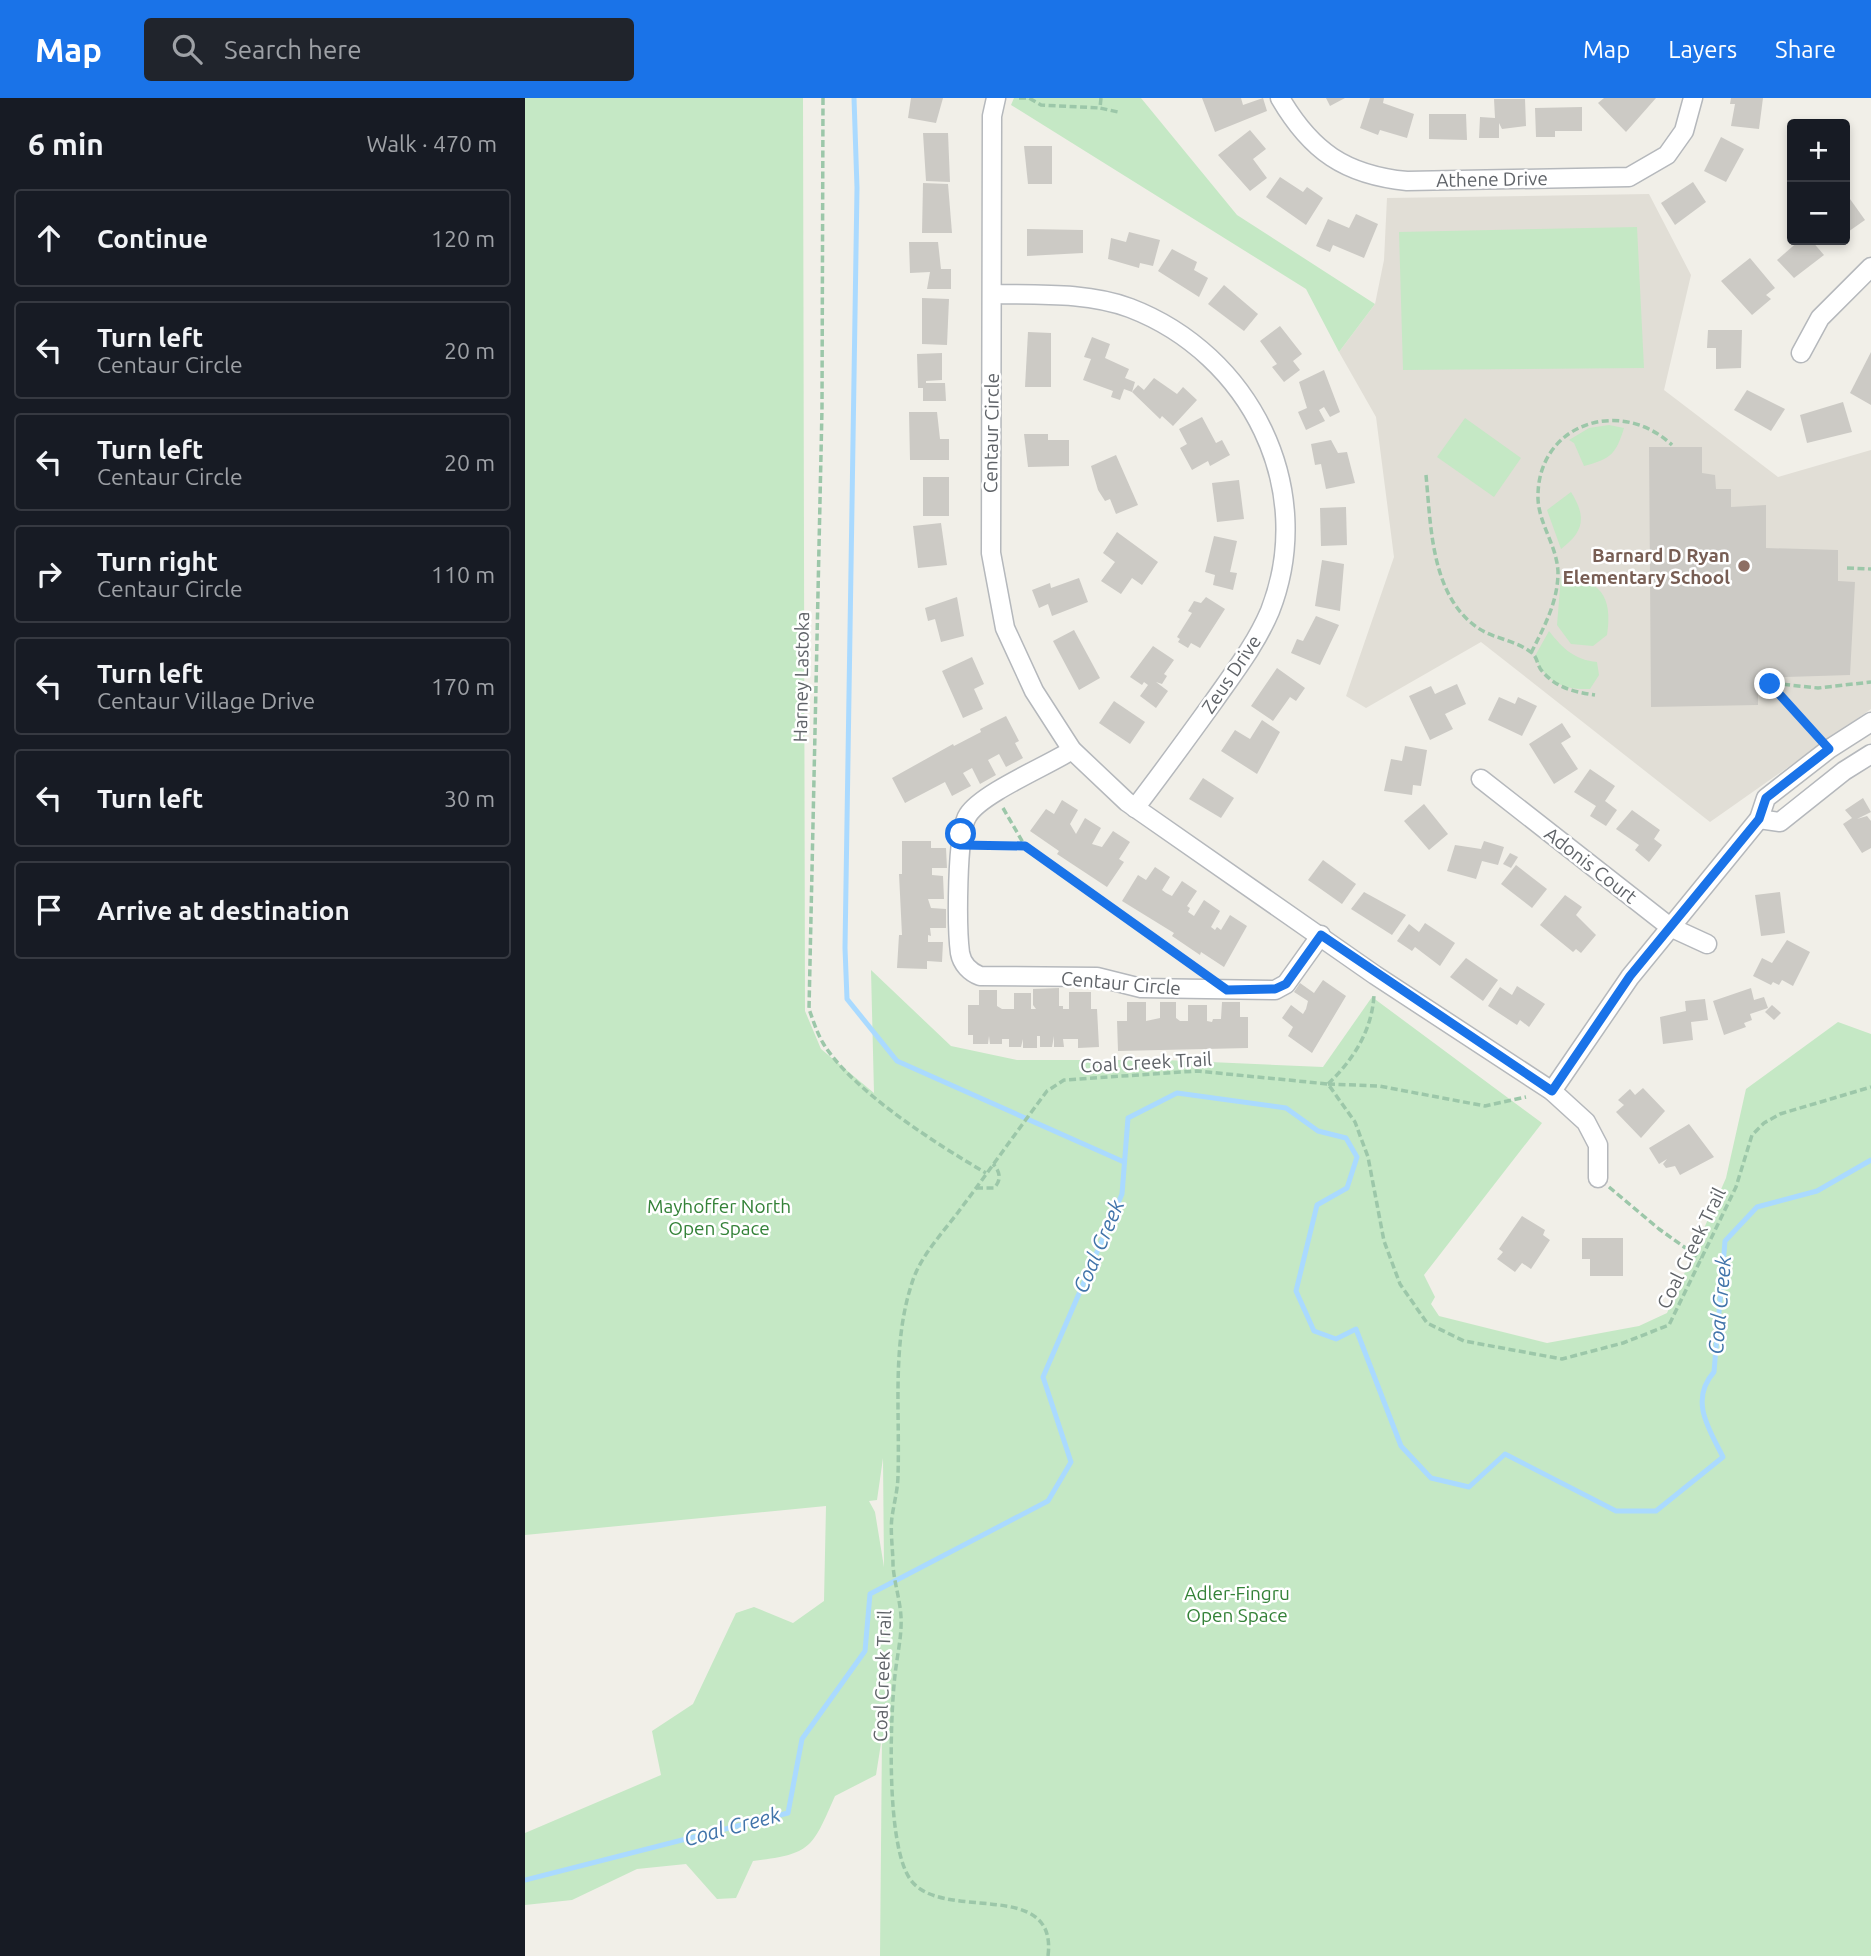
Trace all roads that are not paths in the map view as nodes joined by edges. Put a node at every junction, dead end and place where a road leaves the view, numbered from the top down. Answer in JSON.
{"nodes":[{"id":1,"x":996,"y":98,"type":"edge"},
{"id":2,"x":1280,"y":98,"type":"edge"},
{"id":3,"x":1693,"y":98,"type":"edge"},
{"id":4,"x":1871,"y":267,"type":"edge"},
{"id":5,"x":993,"y":295,"type":"junction"},
{"id":6,"x":1801,"y":353,"type":"dead end"},
{"id":7,"x":1869,"y":726,"type":"edge"},
{"id":8,"x":1072,"y":750,"type":"junction"},
{"id":9,"x":1871,"y":754,"type":"edge"},
{"id":10,"x":1481,"y":779,"type":"dead end"},
{"id":11,"x":1135,"y":808,"type":"junction"},
{"id":12,"x":1759,"y":819,"type":"junction"},
{"id":13,"x":1670,"y":927,"type":"junction"},
{"id":14,"x":1321,"y":935,"type":"junction"},
{"id":15,"x":1707,"y":944,"type":"dead end"},
{"id":16,"x":1552,"y":1091,"type":"junction"},
{"id":17,"x":1598,"y":1178,"type":"road end"}],
"edges":[{"from":1,"to":5,"type":"street","name":"Centaur Circle"},
{"from":2,"to":3,"type":"street","name":"Athene Drive"},
{"from":4,"to":6,"type":"street"},
{"from":5,"to":8,"type":"street","name":"Centaur Circle"},
{"from":5,"to":11,"type":"street","name":"Zeus Drive"},
{"from":7,"to":12,"type":"street"},
{"from":8,"to":11,"type":"street","name":"Centaur Circle"},
{"from":8,"to":14,"type":"street","name":"Centaur Circle"},
{"from":9,"to":12,"type":"street"},
{"from":10,"to":13,"type":"street","name":"Adonis Court"},
{"from":11,"to":14,"type":"street","name":"Centaur Circle"},
{"from":12,"to":13,"type":"street"},
{"from":13,"to":15,"type":"street","name":"Adonis Court"},
{"from":13,"to":16,"type":"street"},
{"from":14,"to":16,"type":"street","name":"Centaur Circle"},
{"from":16,"to":17,"type":"street","name":"Centaur Circle"}]}
